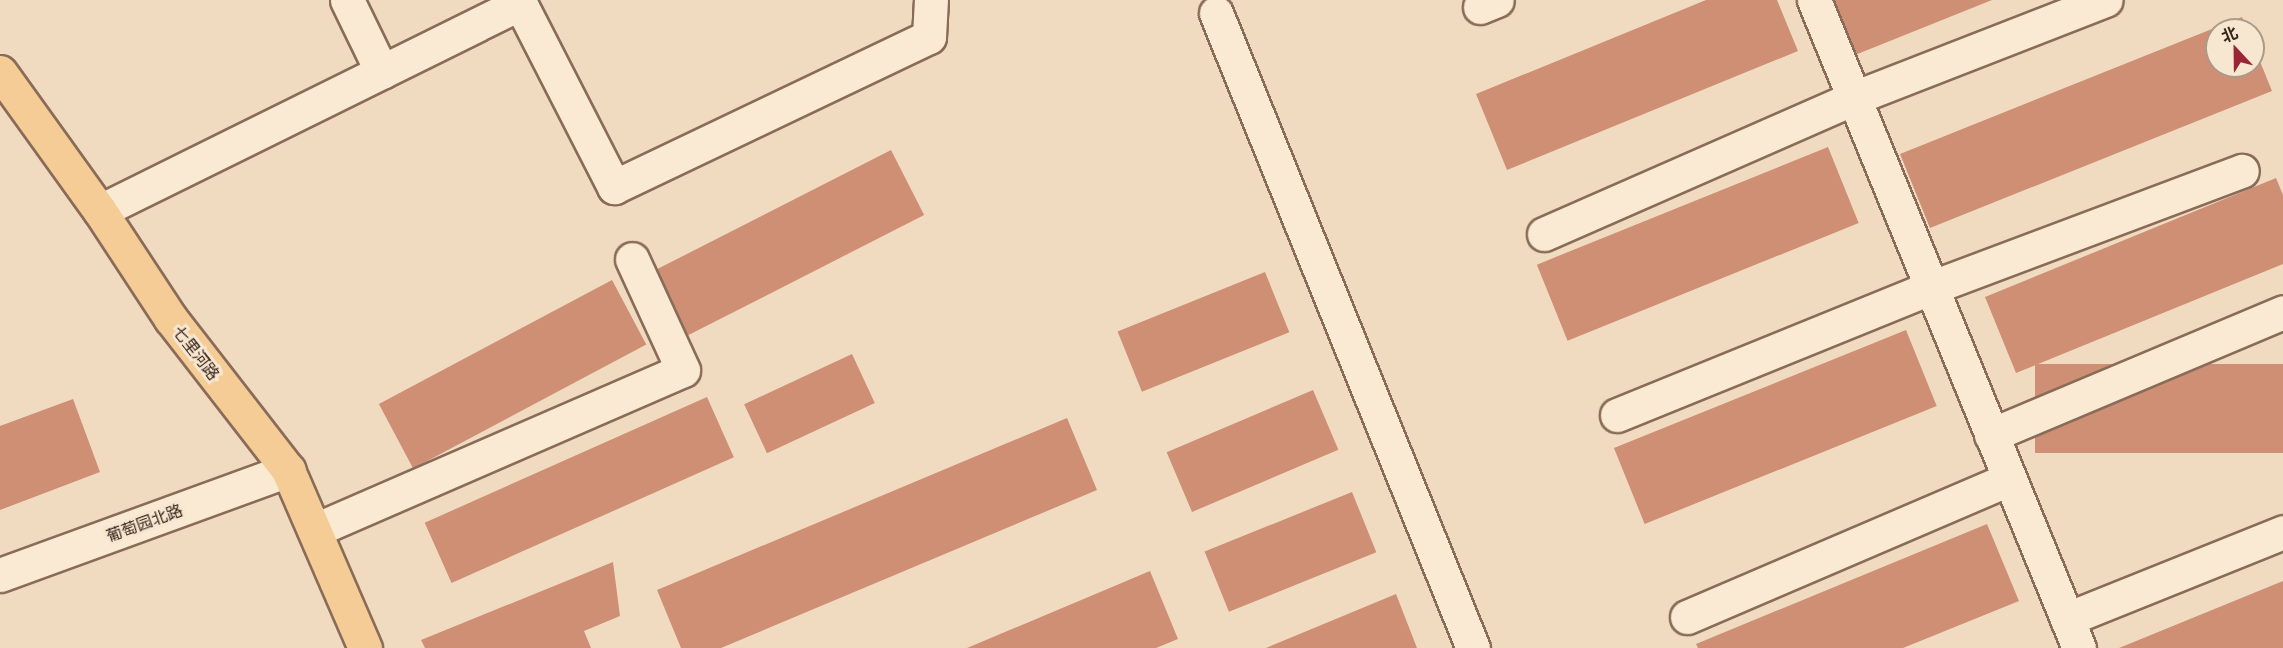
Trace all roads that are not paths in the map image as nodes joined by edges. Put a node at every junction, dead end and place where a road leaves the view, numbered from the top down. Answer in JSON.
{"nodes":[{"id":1,"x":347,"y":0,"type":"edge"},
{"id":2,"x":931,"y":0,"type":"edge"},
{"id":3,"x":1814,"y":0,"type":"edge"},
{"id":4,"x":2106,"y":0,"type":"edge"},
{"id":5,"x":519,"y":2,"type":"edge"},
{"id":6,"x":1216,"y":13,"type":"dead end"},
{"id":7,"x":0,"y":72,"type":"edge"},
{"id":8,"x":382,"y":72,"type":"junction"},
{"id":9,"x":1854,"y":98,"type":"junction"},
{"id":10,"x":2242,"y":171,"type":"dead end"},
{"id":11,"x":100,"y":211,"type":"junction"},
{"id":12,"x":1544,"y":234,"type":"dead end"},
{"id":13,"x":632,"y":259,"type":"dead end"},
{"id":14,"x":1930,"y":288,"type":"junction"},
{"id":15,"x":2283,"y":312,"type":"edge"},
{"id":16,"x":1617,"y":416,"type":"dead end"},
{"id":17,"x":1991,"y":435,"type":"junction"},
{"id":18,"x":288,"y":470,"type":"junction"},
{"id":19,"x":2009,"y":479,"type":"junction"},
{"id":20,"x":315,"y":530,"type":"junction"},
{"id":21,"x":2283,"y":532,"type":"edge"},
{"id":22,"x":0,"y":575,"type":"edge"},
{"id":23,"x":1687,"y":617,"type":"dead end"},
{"id":24,"x":2073,"y":633,"type":"edge"},
{"id":25,"x":365,"y":648,"type":"edge"},
{"id":26,"x":1473,"y":648,"type":"edge"}],
"edges":[{"from":1,"to":8,"type":"street"},
{"from":2,"to":5,"type":"street"},
{"from":3,"to":9,"type":"street"},
{"from":4,"to":9,"type":"street"},
{"from":5,"to":8,"type":"street"},
{"from":6,"to":26,"type":"street"},
{"from":7,"to":11,"type":"main road","name":"七里河路"},
{"from":8,"to":11,"type":"street"},
{"from":9,"to":12,"type":"street"},
{"from":9,"to":14,"type":"street"},
{"from":10,"to":14,"type":"street"},
{"from":11,"to":18,"type":"main road","name":"七里河路"},
{"from":13,"to":20,"type":"street"},
{"from":14,"to":16,"type":"street"},
{"from":14,"to":17,"type":"street"},
{"from":15,"to":17,"type":"street"},
{"from":17,"to":19,"type":"street"},
{"from":18,"to":20,"type":"main road","name":"七里河路"},
{"from":18,"to":22,"type":"street","name":"葡萄园北路"},
{"from":19,"to":23,"type":"street"},
{"from":19,"to":24,"type":"street"},
{"from":20,"to":25,"type":"main road","name":"七里河路"},
{"from":21,"to":24,"type":"street"}]}
